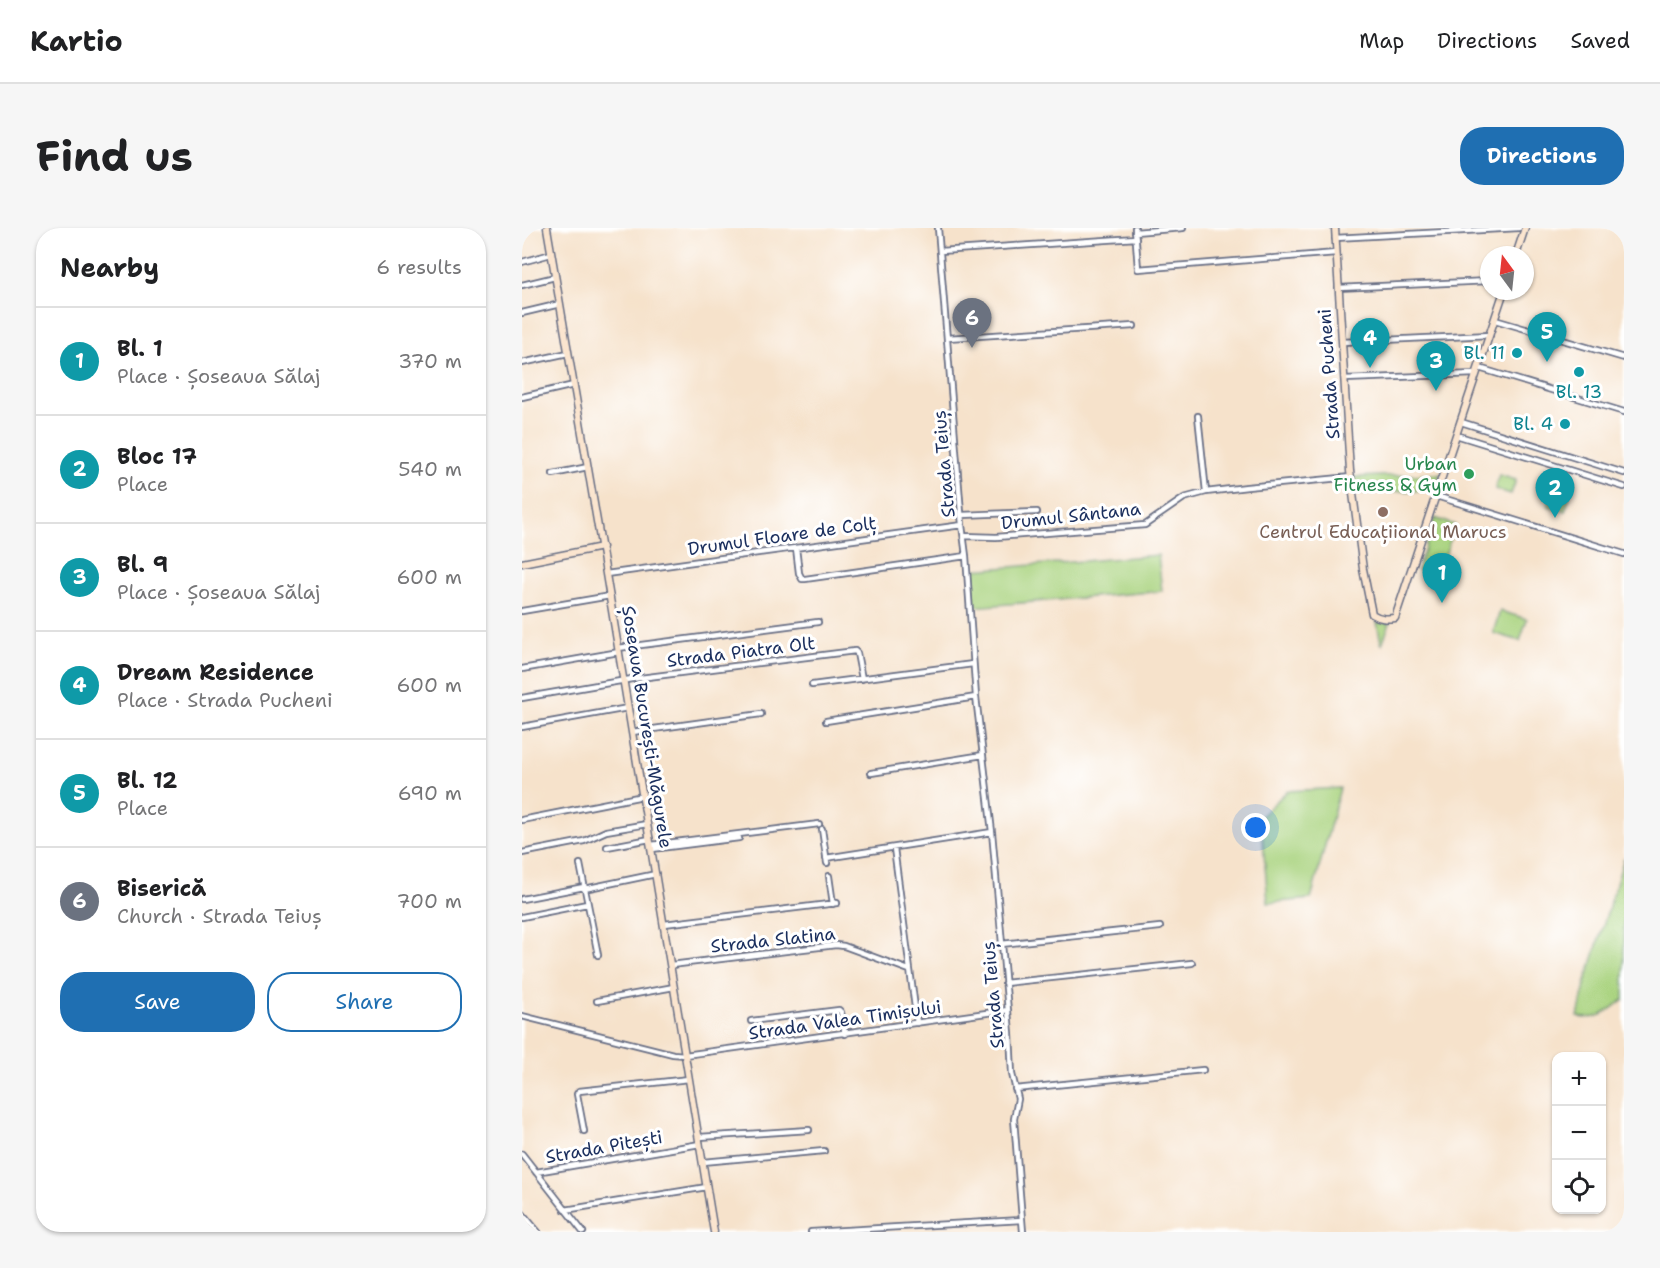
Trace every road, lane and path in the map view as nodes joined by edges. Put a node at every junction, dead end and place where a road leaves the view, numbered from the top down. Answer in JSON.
{"nodes":[{"id":1,"x":547,"y":228,"type":"edge"},
{"id":2,"x":938,"y":228,"type":"edge"},
{"id":3,"x":1183,"y":228,"type":"edge"},
{"id":4,"x":1335,"y":228,"type":"edge"},
{"id":5,"x":1519,"y":228,"type":"edge"},
{"id":6,"x":1525,"y":228,"type":"edge"},
{"id":7,"x":1619,"y":228,"type":"edge"},
{"id":8,"x":1624,"y":229,"type":"edge"},
{"id":9,"x":1135,"y":233,"type":"edge"},
{"id":10,"x":1335,"y":238,"type":"junction"},
{"id":11,"x":1519,"y":246,"type":"edge"},
{"id":12,"x":940,"y":251,"type":"junction"},
{"id":13,"x":1336,"y":253,"type":"junction"},
{"id":14,"x":552,"y":254,"type":"junction"},
{"id":15,"x":522,"y":262,"type":"edge"},
{"id":16,"x":555,"y":277,"type":"junction"},
{"id":17,"x":1480,"y":281,"type":"edge"},
{"id":18,"x":522,"y":285,"type":"edge"},
{"id":19,"x":1338,"y":288,"type":"junction"},
{"id":20,"x":1501,"y":300,"type":"edge"},
{"id":21,"x":560,"y":304,"type":"junction"},
{"id":22,"x":522,"y":313,"type":"edge"},
{"id":23,"x":1495,"y":320,"type":"junction"},
{"id":24,"x":1134,"y":326,"type":"dead end"},
{"id":25,"x":1490,"y":335,"type":"junction"},
{"id":26,"x":947,"y":338,"type":"junction"},
{"id":27,"x":1342,"y":342,"type":"junction"},
{"id":28,"x":568,"y":352,"type":"junction"},
{"id":29,"x":1624,"y":358,"type":"edge"},
{"id":30,"x":522,"y":363,"type":"edge"},
{"id":31,"x":1478,"y":371,"type":"junction"},
{"id":32,"x":1344,"y":379,"type":"junction"},
{"id":33,"x":574,"y":385,"type":"junction"},
{"id":34,"x":522,"y":397,"type":"edge"},
{"id":35,"x":1624,"y":412,"type":"edge"},
{"id":36,"x":1198,"y":416,"type":"dead end"},
{"id":37,"x":1461,"y":422,"type":"junction"},
{"id":38,"x":1456,"y":435,"type":"junction"},
{"id":39,"x":588,"y":467,"type":"junction"},
{"id":40,"x":1624,"y":473,"type":"edge"},
{"id":41,"x":553,"y":474,"type":"dead end"},
{"id":42,"x":1351,"y":477,"type":"junction"},
{"id":43,"x":1624,"y":487,"type":"edge"},
{"id":44,"x":1206,"y":492,"type":"junction"},
{"id":45,"x":1436,"y":496,"type":"junction"},
{"id":46,"x":1037,"y":512,"type":"dead end"},
{"id":47,"x":962,"y":515,"type":"junction"},
{"id":48,"x":962,"y":525,"type":"junction"},
{"id":49,"x":964,"y":536,"type":"junction"},
{"id":50,"x":602,"y":547,"type":"junction"},
{"id":51,"x":796,"y":548,"type":"junction"},
{"id":52,"x":1624,"y":554,"type":"edge"},
{"id":53,"x":966,"y":556,"type":"junction"},
{"id":54,"x":522,"y":562,"type":"edge"},
{"id":55,"x":606,"y":574,"type":"junction"},
{"id":56,"x":610,"y":596,"type":"junction"},
{"id":57,"x":522,"y":611,"type":"edge"},
{"id":58,"x":818,"y":622,"type":"dead end"},
{"id":59,"x":618,"y":650,"type":"junction"},
{"id":60,"x":973,"y":664,"type":"junction"},
{"id":61,"x":522,"y":669,"type":"edge"},
{"id":62,"x":862,"y":679,"type":"junction"},
{"id":63,"x":624,"y":681,"type":"junction"},
{"id":64,"x":812,"y":685,"type":"dead end"},
{"id":65,"x":976,"y":697,"type":"junction"},
{"id":66,"x":522,"y":698,"type":"edge"},
{"id":67,"x":628,"y":708,"type":"junction"},
{"id":68,"x":761,"y":714,"type":"dead end"},
{"id":69,"x":826,"y":721,"type":"dead end"},
{"id":70,"x":522,"y":727,"type":"edge"},
{"id":71,"x":632,"y":732,"type":"junction"},
{"id":72,"x":983,"y":755,"type":"junction"},
{"id":73,"x":871,"y":773,"type":"dead end"},
{"id":74,"x":643,"y":796,"type":"junction"},
{"id":75,"x":522,"y":820,"type":"edge"},
{"id":76,"x":647,"y":824,"type":"junction"},
{"id":77,"x":992,"y":832,"type":"junction"},
{"id":78,"x":739,"y":838,"type":"dead end"},
{"id":79,"x":651,"y":845,"type":"junction"},
{"id":80,"x":607,"y":847,"type":"dead end"},
{"id":81,"x":894,"y":849,"type":"junction"},
{"id":82,"x":522,"y":853,"type":"edge"},
{"id":83,"x":580,"y":864,"type":"dead end"},
{"id":84,"x":656,"y":874,"type":"junction"},
{"id":85,"x":829,"y":876,"type":"dead end"},
{"id":86,"x":584,"y":888,"type":"junction"},
{"id":87,"x":522,"y":899,"type":"edge"},
{"id":88,"x":587,"y":904,"type":"junction"},
{"id":89,"x":522,"y":916,"type":"edge"},
{"id":90,"x":664,"y":924,"type":"junction"},
{"id":91,"x":1160,"y":927,"type":"dead end"},
{"id":92,"x":1001,"y":944,"type":"junction"},
{"id":93,"x":598,"y":955,"type":"dead end"},
{"id":94,"x":1192,"y":963,"type":"dead end"},
{"id":95,"x":671,"y":965,"type":"junction"},
{"id":96,"x":909,"y":970,"type":"junction"},
{"id":97,"x":1005,"y":983,"type":"junction"},
{"id":98,"x":674,"y":987,"type":"junction"},
{"id":99,"x":597,"y":1001,"type":"dead end"},
{"id":100,"x":1008,"y":1010,"type":"junction"},
{"id":101,"x":522,"y":1016,"type":"edge"},
{"id":102,"x":751,"y":1021,"type":"dead end"},
{"id":103,"x":917,"y":1023,"type":"junction"},
{"id":104,"x":845,"y":1034,"type":"junction"},
{"id":105,"x":685,"y":1055,"type":"junction"},
{"id":106,"x":1203,"y":1071,"type":"dead end"},
{"id":107,"x":689,"y":1079,"type":"junction"},
{"id":108,"x":1015,"y":1089,"type":"junction"},
{"id":109,"x":810,"y":1130,"type":"dead end"},
{"id":110,"x":584,"y":1131,"type":"dead end"},
{"id":111,"x":699,"y":1141,"type":"junction"},
{"id":112,"x":824,"y":1151,"type":"dead end"},
{"id":113,"x":522,"y":1154,"type":"edge"},
{"id":114,"x":703,"y":1162,"type":"junction"},
{"id":115,"x":536,"y":1172,"type":"junction"},
{"id":116,"x":707,"y":1187,"type":"junction"},
{"id":117,"x":565,"y":1210,"type":"junction"},
{"id":118,"x":522,"y":1213,"type":"edge"},
{"id":119,"x":1022,"y":1220,"type":"junction"},
{"id":120,"x":538,"y":1232,"type":"edge"},
{"id":121,"x":583,"y":1232,"type":"edge"},
{"id":122,"x":713,"y":1232,"type":"edge"},
{"id":123,"x":811,"y":1232,"type":"edge"},
{"id":124,"x":1023,"y":1232,"type":"edge"}],
"edges":[{"from":1,"to":14,"type":"main road","name":"Șoseaua București-Măgurele"},
{"from":2,"to":12,"type":"street","name":"Strada Teiuș"},
{"from":3,"to":9,"type":"street"},
{"from":4,"to":10,"type":"main road","name":"Strada Pucheni"},
{"from":5,"to":10,"type":"street"},
{"from":6,"to":11,"type":"main road"},
{"from":7,"to":8,"type":"main road"},
{"from":9,"to":12,"type":"street"},
{"from":9,"to":13,"type":"street"},
{"from":10,"to":13,"type":"main road","name":"Strada Pucheni"},
{"from":12,"to":26,"type":"street","name":"Strada Teiuș"},
{"from":13,"to":19,"type":"main road","name":"Strada Pucheni"},
{"from":14,"to":15,"type":"street"},
{"from":14,"to":16,"type":"main road","name":"Șoseaua București-Măgurele"},
{"from":16,"to":18,"type":"street"},
{"from":16,"to":21,"type":"main road","name":"Șoseaua București-Măgurele"},
{"from":17,"to":19,"type":"street"},
{"from":19,"to":27,"type":"main road","name":"Strada Pucheni"},
{"from":20,"to":23,"type":"main road"},
{"from":21,"to":22,"type":"street"},
{"from":21,"to":28,"type":"main road","name":"Șoseaua București-Măgurele"},
{"from":23,"to":25,"type":"main road"},
{"from":23,"to":29,"type":"street"},
{"from":24,"to":26,"type":"street"},
{"from":25,"to":27,"type":"street"},
{"from":25,"to":31,"type":"main road"},
{"from":26,"to":47,"type":"street","name":"Strada Teiuș"},
{"from":27,"to":32,"type":"main road","name":"Strada Pucheni"},
{"from":28,"to":30,"type":"street"},
{"from":28,"to":33,"type":"main road","name":"Șoseaua București-Măgurele"},
{"from":31,"to":32,"type":"street"},
{"from":31,"to":35,"type":"street"},
{"from":31,"to":37,"type":"main road"},
{"from":32,"to":42,"type":"main road","name":"Strada Pucheni"},
{"from":33,"to":34,"type":"street"},
{"from":33,"to":39,"type":"main road","name":"Șoseaua București-Măgurele"},
{"from":36,"to":44,"type":"street"},
{"from":37,"to":38,"type":"main road"},
{"from":37,"to":40,"type":"street"},
{"from":38,"to":43,"type":"street"},
{"from":38,"to":45,"type":"main road"},
{"from":39,"to":41,"type":"street"},
{"from":39,"to":50,"type":"main road","name":"Șoseaua București-Măgurele"},
{"from":42,"to":44,"type":"street","name":"Drumul Sântana"},
{"from":42,"to":45,"type":"main road","name":"Strada Pucheni"},
{"from":44,"to":49,"type":"street","name":"Drumul Sântana"},
{"from":45,"to":52,"type":"street"},
{"from":46,"to":47,"type":"street"},
{"from":47,"to":48,"type":"street","name":"Strada Teiuș"},
{"from":48,"to":49,"type":"street","name":"Strada Teiuș"},
{"from":48,"to":51,"type":"street","name":"Drumul Floare de Colț"},
{"from":49,"to":53,"type":"street","name":"Strada Teiuș"},
{"from":50,"to":54,"type":"main road"},
{"from":50,"to":55,"type":"main road","name":"Șoseaua București-Măgurele"},
{"from":51,"to":53,"type":"street"},
{"from":51,"to":55,"type":"street","name":"Drumul Floare de Colț"},
{"from":53,"to":60,"type":"street","name":"Strada Teiuș"},
{"from":55,"to":56,"type":"main road","name":"Șoseaua București-Măgurele"},
{"from":56,"to":57,"type":"street"},
{"from":56,"to":59,"type":"main road","name":"Șoseaua București-Măgurele"},
{"from":58,"to":59,"type":"street"},
{"from":59,"to":61,"type":"street"},
{"from":59,"to":63,"type":"main road","name":"Șoseaua București-Măgurele"},
{"from":60,"to":62,"type":"street"},
{"from":60,"to":65,"type":"street","name":"Strada Teiuș"},
{"from":62,"to":63,"type":"street","name":"Strada Piatra Olt"},
{"from":62,"to":64,"type":"street"},
{"from":63,"to":66,"type":"street","name":"Strada Piatra Olt"},
{"from":63,"to":67,"type":"main road","name":"Șoseaua București-Măgurele"},
{"from":65,"to":69,"type":"street"},
{"from":65,"to":72,"type":"street","name":"Strada Teiuș"},
{"from":67,"to":70,"type":"street"},
{"from":67,"to":71,"type":"main road","name":"Șoseaua București-Măgurele"},
{"from":68,"to":71,"type":"street"},
{"from":71,"to":74,"type":"main road","name":"Șoseaua București-Măgurele"},
{"from":72,"to":73,"type":"street"},
{"from":72,"to":77,"type":"street","name":"Strada Teiuș"},
{"from":74,"to":75,"type":"street"},
{"from":74,"to":76,"type":"main road","name":"Șoseaua București-Măgurele"},
{"from":76,"to":79,"type":"main road","name":"Șoseaua București-Măgurele"},
{"from":76,"to":82,"type":"street"},
{"from":77,"to":81,"type":"street"},
{"from":77,"to":92,"type":"street","name":"Strada Teiuș"},
{"from":78,"to":79,"type":"street"},
{"from":79,"to":80,"type":"street"},
{"from":79,"to":81,"type":"street"},
{"from":79,"to":84,"type":"main road","name":"Șoseaua București-Măgurele"},
{"from":81,"to":96,"type":"street"},
{"from":83,"to":86,"type":"street"},
{"from":84,"to":86,"type":"street"},
{"from":84,"to":90,"type":"main road","name":"Șoseaua București-Măgurele"},
{"from":85,"to":90,"type":"street"},
{"from":86,"to":87,"type":"street"},
{"from":86,"to":88,"type":"street"},
{"from":88,"to":89,"type":"street"},
{"from":88,"to":93,"type":"street"},
{"from":90,"to":95,"type":"main road","name":"Șoseaua București-Măgurele"},
{"from":91,"to":92,"type":"street"},
{"from":92,"to":97,"type":"street","name":"Strada Teiuș"},
{"from":94,"to":97,"type":"street"},
{"from":95,"to":96,"type":"street","name":"Strada Slatina"},
{"from":95,"to":98,"type":"main road","name":"Șoseaua București-Măgurele"},
{"from":96,"to":103,"type":"street"},
{"from":97,"to":100,"type":"street","name":"Strada Teiuș"},
{"from":98,"to":99,"type":"street"},
{"from":98,"to":105,"type":"main road","name":"Șoseaua București-Măgurele"},
{"from":100,"to":103,"type":"street","name":"Strada Valea Timișului"},
{"from":100,"to":108,"type":"street","name":"Strada Teiuș"},
{"from":101,"to":105,"type":"street","name":"Strada Valea Timișului"},
{"from":102,"to":104,"type":"street"},
{"from":103,"to":104,"type":"street","name":"Strada Valea Timișului"},
{"from":104,"to":105,"type":"street","name":"Strada Valea Timișului"},
{"from":105,"to":107,"type":"main road","name":"Șoseaua București-Măgurele"},
{"from":106,"to":108,"type":"street"},
{"from":107,"to":110,"type":"street"},
{"from":107,"to":111,"type":"main road","name":"Șoseaua București-Măgurele"},
{"from":108,"to":119,"type":"street","name":"Strada Teiuș"},
{"from":109,"to":111,"type":"street","name":"Strada Pitești"},
{"from":111,"to":114,"type":"main road","name":"Șoseaua București-Măgurele"},
{"from":111,"to":115,"type":"street","name":"Strada Pitești"},
{"from":112,"to":114,"type":"street"},
{"from":113,"to":115,"type":"street","name":"Strada Pitești"},
{"from":114,"to":116,"type":"main road","name":"Șoseaua București-Măgurele"},
{"from":115,"to":117,"type":"street"},
{"from":116,"to":117,"type":"street"},
{"from":116,"to":122,"type":"main road","name":"Șoseaua București-Măgurele"},
{"from":117,"to":121,"type":"street"},
{"from":118,"to":120,"type":"street"},
{"from":119,"to":123,"type":"street"},
{"from":119,"to":124,"type":"street","name":"Strada Teiuș"}]}
